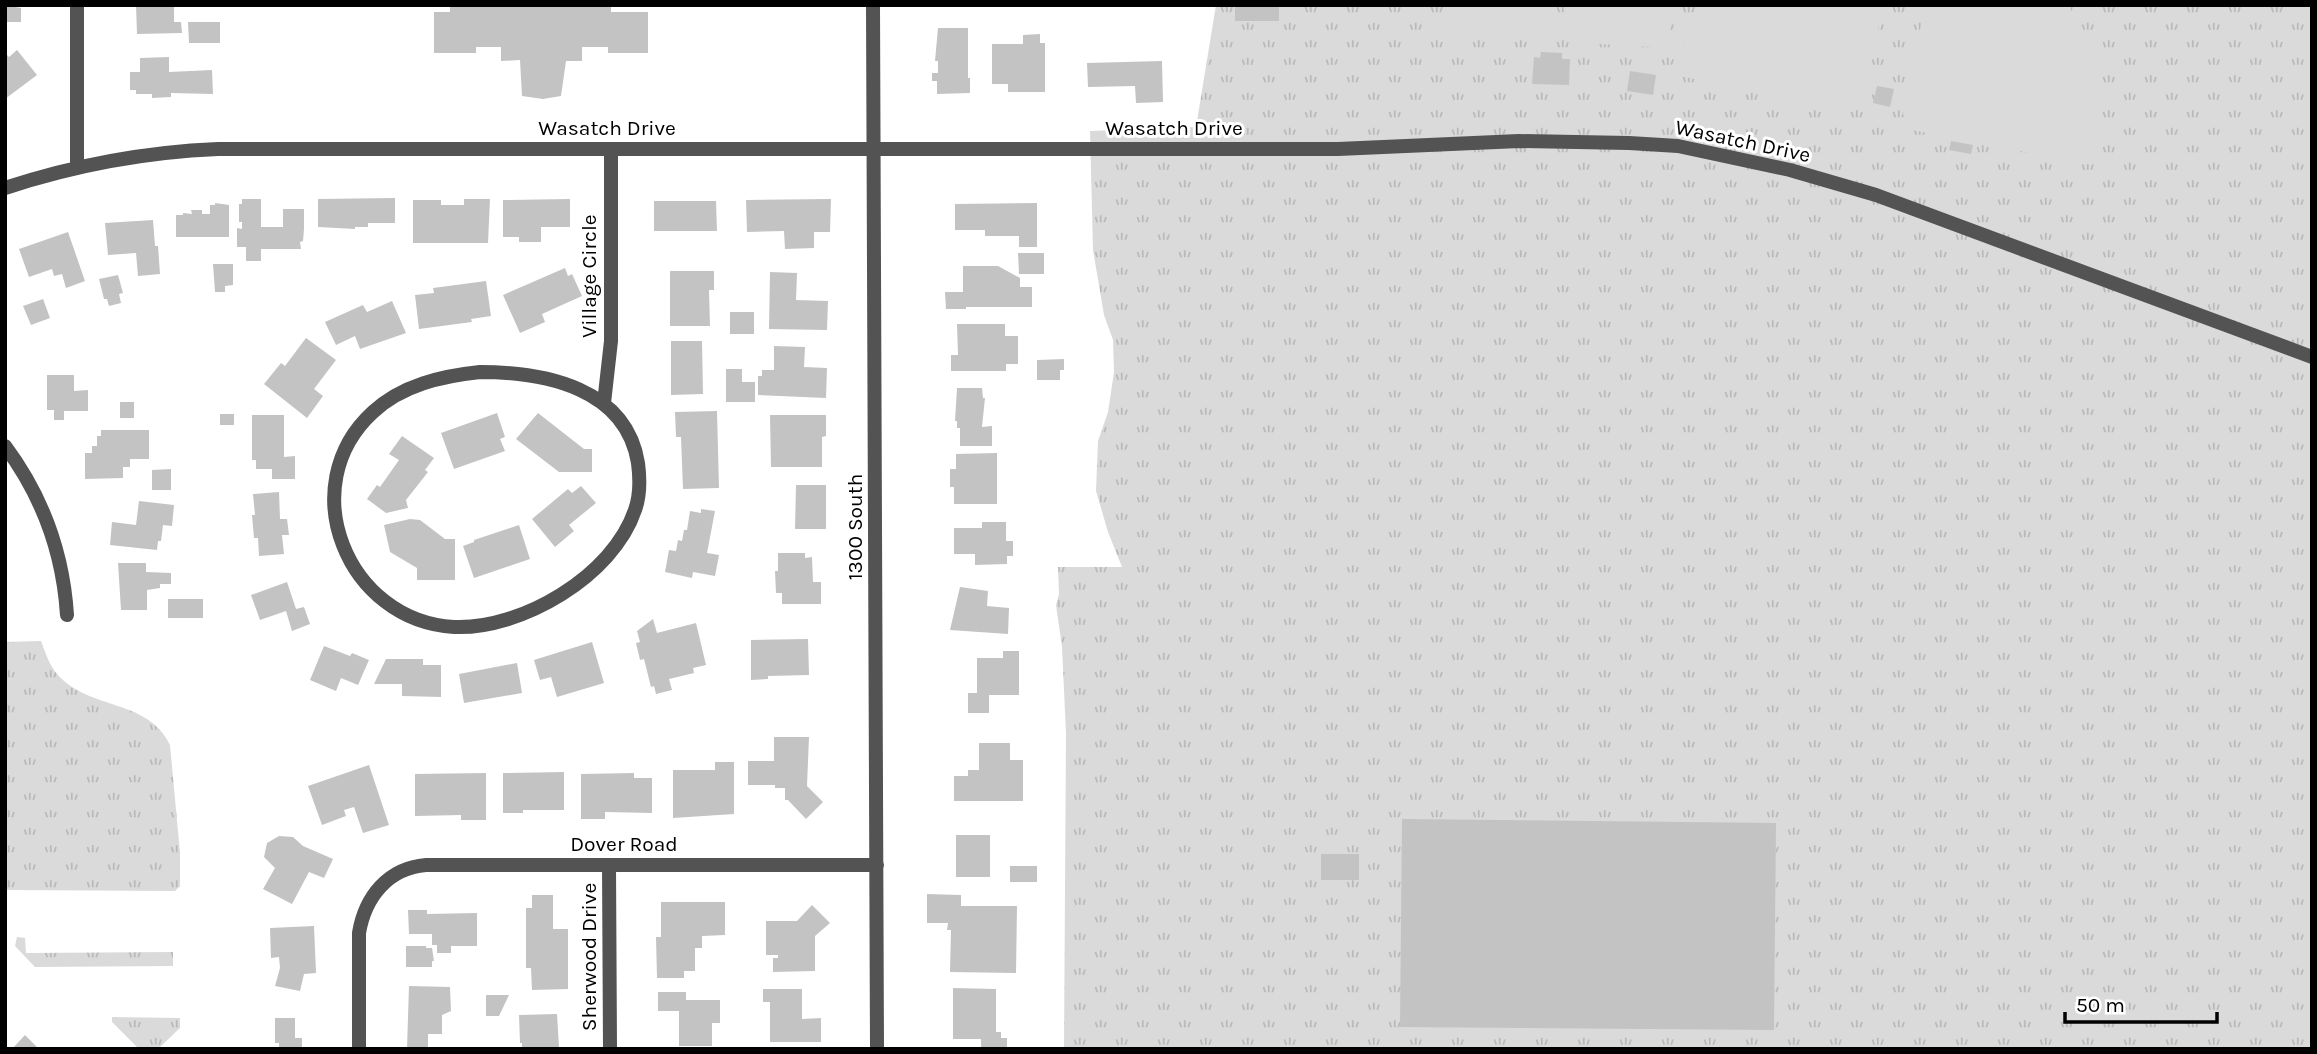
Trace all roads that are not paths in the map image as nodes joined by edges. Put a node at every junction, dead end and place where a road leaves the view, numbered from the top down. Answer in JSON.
{"nodes":[{"id":1,"x":77,"y":5,"type":"edge"},
{"id":2,"x":873,"y":5,"type":"edge"},
{"id":3,"x":611,"y":149,"type":"junction"},
{"id":4,"x":874,"y":149,"type":"junction"},
{"id":5,"x":77,"y":167,"type":"junction"},
{"id":6,"x":5,"y":188,"type":"edge"},
{"id":7,"x":2312,"y":357,"type":"edge"},
{"id":8,"x":604,"y":403,"type":"junction"},
{"id":9,"x":5,"y":446,"type":"edge"},
{"id":10,"x":66,"y":615,"type":"dead end"},
{"id":11,"x":610,"y":865,"type":"junction"},
{"id":12,"x":877,"y":865,"type":"junction"},
{"id":13,"x":359,"y":1049,"type":"edge"},
{"id":14,"x":610,"y":1049,"type":"edge"},
{"id":15,"x":877,"y":1049,"type":"edge"}],
"edges":[{"from":1,"to":5,"type":"street"},
{"from":2,"to":4,"type":"street","name":"1300 South"},
{"from":3,"to":4,"type":"street","name":"Wasatch Drive"},
{"from":3,"to":5,"type":"street","name":"Wasatch Drive"},
{"from":3,"to":8,"type":"street","name":"Village Circle"},
{"from":4,"to":7,"type":"street","name":"Wasatch Drive"},
{"from":4,"to":12,"type":"street","name":"1300 South"},
{"from":5,"to":6,"type":"street","name":"Wasatch Drive"},
{"from":8,"to":8,"type":"street"},
{"from":9,"to":10,"type":"street"},
{"from":11,"to":12,"type":"street","name":"Dover Road"},
{"from":11,"to":13,"type":"street","name":"Dover Road"},
{"from":11,"to":14,"type":"street","name":"Sherwood Drive"},
{"from":12,"to":15,"type":"street","name":"1300 South"}]}
